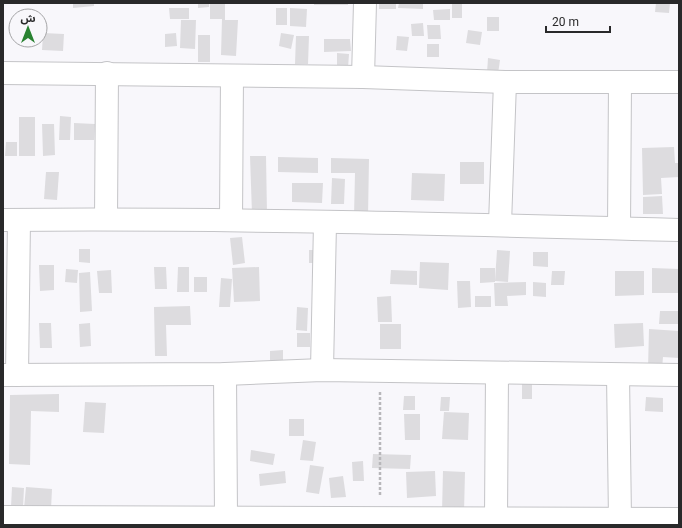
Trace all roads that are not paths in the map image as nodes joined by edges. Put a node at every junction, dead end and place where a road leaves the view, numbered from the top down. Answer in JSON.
{"nodes":[{"id":1,"x":365,"y":3,"type":"edge"},
{"id":2,"x":3,"y":73,"type":"edge"},
{"id":3,"x":107,"y":73,"type":"junction"},
{"id":4,"x":232,"y":76,"type":"junction"},
{"id":5,"x":363,"y":77,"type":"junction"},
{"id":6,"x":505,"y":82,"type":"junction"},
{"id":7,"x":679,"y":82,"type":"edge"},
{"id":8,"x":620,"y":83,"type":"junction"},
{"id":9,"x":106,"y":219,"type":"junction"},
{"id":10,"x":11,"y":220,"type":"edge"},
{"id":11,"x":231,"y":220,"type":"junction"},
{"id":12,"x":325,"y":223,"type":"junction"},
{"id":13,"x":500,"y":224,"type":"junction"},
{"id":14,"x":619,"y":228,"type":"junction"},
{"id":15,"x":679,"y":230,"type":"edge"},
{"id":16,"x":322,"y":370,"type":"junction"},
{"id":17,"x":497,"y":373,"type":"junction"},
{"id":18,"x":225,"y":374,"type":"junction"},
{"id":19,"x":10,"y":375,"type":"edge"},
{"id":20,"x":618,"y":375,"type":"junction"},
{"id":21,"x":679,"y":375,"type":"edge"},
{"id":22,"x":226,"y":516,"type":"junction"},
{"id":23,"x":3,"y":517,"type":"edge"},
{"id":24,"x":496,"y":519,"type":"junction"},
{"id":25,"x":620,"y":519,"type":"junction"},
{"id":26,"x":679,"y":519,"type":"edge"},
{"id":27,"x":369,"y":521,"type":"edge"}],
"edges":[{"from":1,"to":5,"type":"street"},
{"from":2,"to":3,"type":"street"},
{"from":3,"to":4,"type":"street"},
{"from":3,"to":9,"type":"street"},
{"from":4,"to":5,"type":"street"},
{"from":4,"to":11,"type":"street"},
{"from":5,"to":6,"type":"street"},
{"from":6,"to":8,"type":"street"},
{"from":6,"to":13,"type":"street"},
{"from":7,"to":8,"type":"street"},
{"from":8,"to":14,"type":"street"},
{"from":9,"to":10,"type":"street"},
{"from":9,"to":11,"type":"street"},
{"from":10,"to":19,"type":"street"},
{"from":11,"to":12,"type":"street"},
{"from":12,"to":13,"type":"street"},
{"from":12,"to":16,"type":"street"},
{"from":13,"to":14,"type":"street"},
{"from":14,"to":15,"type":"street"},
{"from":16,"to":17,"type":"street"},
{"from":16,"to":18,"type":"street"},
{"from":17,"to":20,"type":"street"},
{"from":17,"to":24,"type":"street"},
{"from":18,"to":19,"type":"street"},
{"from":18,"to":22,"type":"street"},
{"from":20,"to":21,"type":"street"},
{"from":20,"to":25,"type":"street"},
{"from":22,"to":23,"type":"street"},
{"from":22,"to":27,"type":"street"},
{"from":24,"to":25,"type":"street"},
{"from":24,"to":27,"type":"street"},
{"from":25,"to":26,"type":"street"}]}
